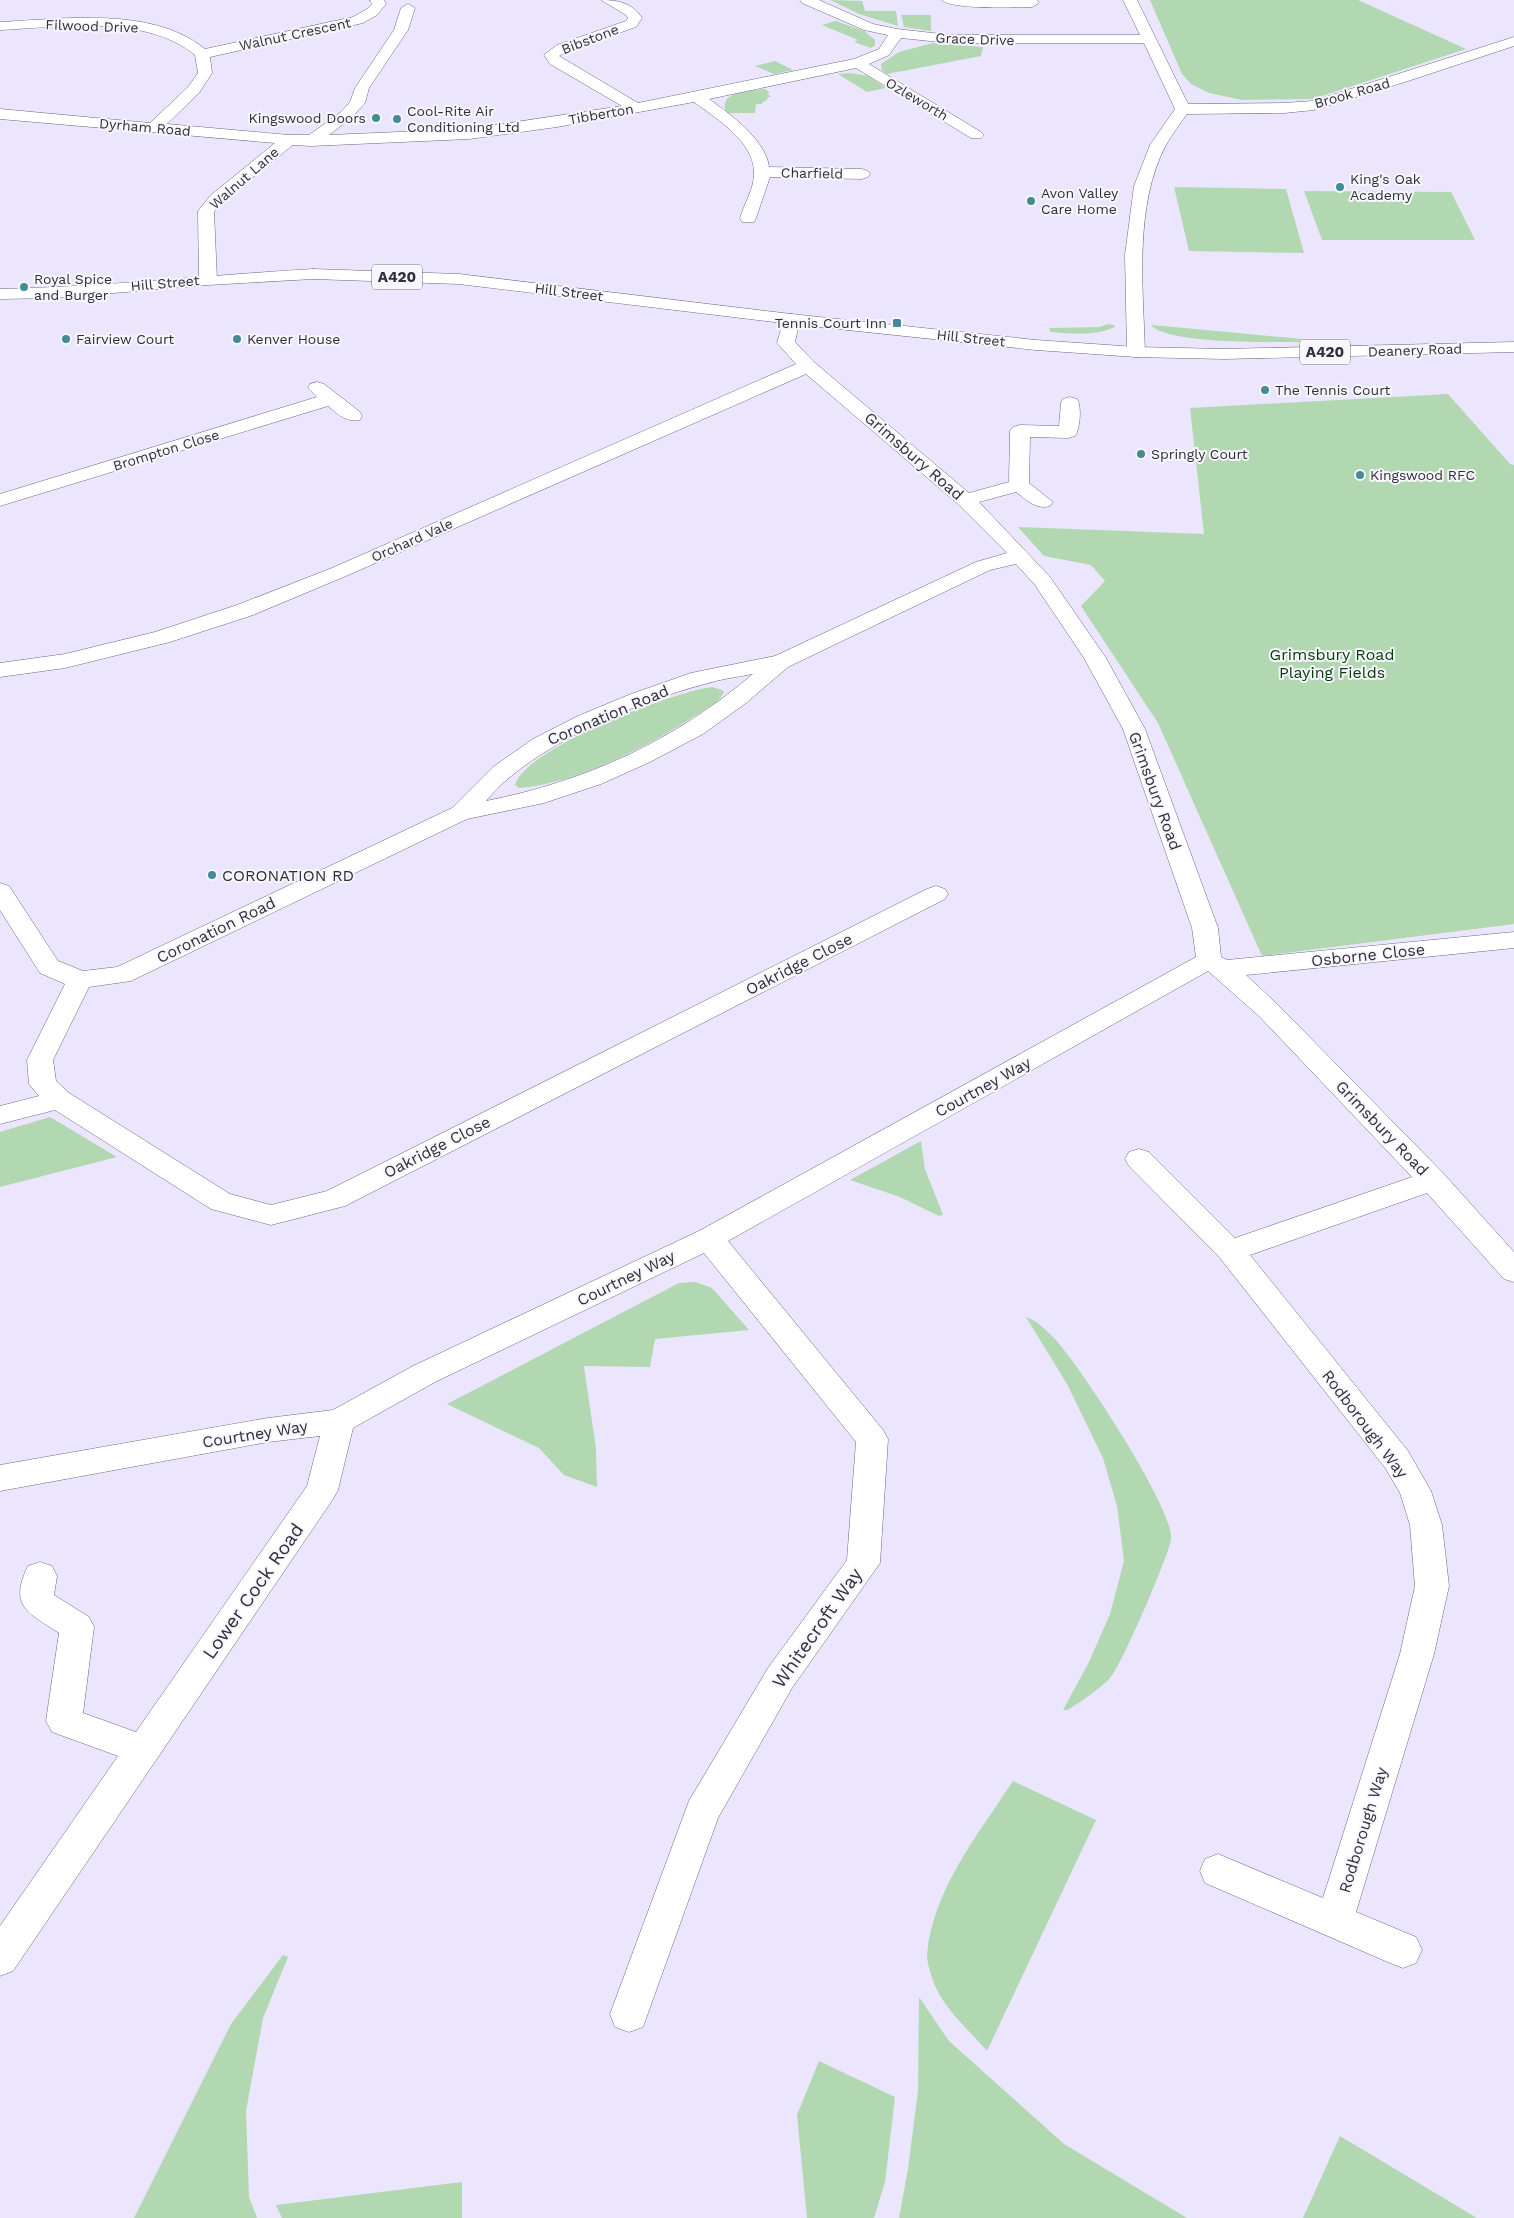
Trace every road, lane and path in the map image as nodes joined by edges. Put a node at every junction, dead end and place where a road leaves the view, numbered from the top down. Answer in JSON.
{"nodes":[{"id":1,"x":377,"y":0,"type":"edge"},
{"id":2,"x":608,"y":0,"type":"edge"},
{"id":3,"x":807,"y":0,"type":"edge"},
{"id":4,"x":949,"y":0,"type":"edge"},
{"id":5,"x":1130,"y":0,"type":"edge"},
{"id":6,"x":1032,"y":3,"type":"dead end"},
{"id":7,"x":408,"y":8,"type":"dead end"},
{"id":8,"x":0,"y":26,"type":"edge"},
{"id":9,"x":897,"y":33,"type":"junction"},
{"id":10,"x":1149,"y":39,"type":"junction"},
{"id":11,"x":1514,"y":41,"type":"edge"},
{"id":12,"x":202,"y":54,"type":"junction"},
{"id":13,"x":858,"y":63,"type":"junction"},
{"id":14,"x":697,"y":96,"type":"junction"},
{"id":15,"x":636,"y":108,"type":"junction"},
{"id":16,"x":1183,"y":109,"type":"junction"},
{"id":17,"x":0,"y":114,"type":"edge"},
{"id":18,"x":154,"y":128,"type":"junction"},
{"id":19,"x":976,"y":135,"type":"dead end"},
{"id":20,"x":289,"y":140,"type":"junction"},
{"id":21,"x":311,"y":141,"type":"junction"},
{"id":22,"x":762,"y":172,"type":"junction"},
{"id":23,"x":858,"y":193,"type":"dead end"},
{"id":24,"x":748,"y":218,"type":"dead end"},
{"id":25,"x":208,"y":280,"type":"junction"},
{"id":26,"x":0,"y":294,"type":"edge"},
{"id":27,"x":791,"y":319,"type":"junction"},
{"id":28,"x":1514,"y":347,"type":"edge"},
{"id":29,"x":1136,"y":352,"type":"junction"},
{"id":30,"x":808,"y":366,"type":"junction"},
{"id":31,"x":1070,"y":402,"type":"dead end"},
{"id":32,"x":353,"y":416,"type":"dead end"},
{"id":33,"x":1019,"y":485,"type":"junction"},
{"id":34,"x":0,"y":500,"type":"edge"},
{"id":35,"x":965,"y":500,"type":"junction"},
{"id":36,"x":1043,"y":502,"type":"dead end"},
{"id":37,"x":1021,"y":556,"type":"junction"},
{"id":38,"x":780,"y":662,"type":"junction"},
{"id":39,"x":0,"y":670,"type":"edge"},
{"id":40,"x":460,"y":813,"type":"junction"},
{"id":41,"x":0,"y":891,"type":"edge"},
{"id":42,"x":936,"y":894,"type":"dead end"},
{"id":43,"x":1514,"y":940,"type":"edge"},
{"id":44,"x":1216,"y":964,"type":"junction"},
{"id":45,"x":80,"y":980,"type":"junction"},
{"id":46,"x":59,"y":1100,"type":"junction"},
{"id":47,"x":0,"y":1114,"type":"edge"},
{"id":48,"x":1139,"y":1159,"type":"dead end"},
{"id":49,"x":1433,"y":1180,"type":"junction"},
{"id":50,"x":709,"y":1238,"type":"junction"},
{"id":51,"x":1230,"y":1252,"type":"junction"},
{"id":52,"x":1514,"y":1270,"type":"edge"},
{"id":53,"x":339,"y":1421,"type":"junction"},
{"id":54,"x":0,"y":1478,"type":"edge"},
{"id":55,"x":40,"y":1576,"type":"dead end"},
{"id":56,"x":143,"y":1750,"type":"junction"},
{"id":57,"x":1218,"y":1871,"type":"dead end"},
{"id":58,"x":1335,"y":1920,"type":"junction"},
{"id":59,"x":1403,"y":1950,"type":"dead end"},
{"id":60,"x":0,"y":1958,"type":"edge"},
{"id":61,"x":629,"y":2014,"type":"dead end"}],
"edges":[{"from":1,"to":12,"type":"street","name":"Walnut Crescent"},
{"from":2,"to":15,"type":"street","name":"Bibstone"},
{"from":3,"to":9,"type":"street","name":"Grace Drive"},
{"from":4,"to":6,"type":"street"},
{"from":5,"to":10,"type":"street"},
{"from":7,"to":21,"type":"street"},
{"from":8,"to":12,"type":"street","name":"Filwood Drive"},
{"from":9,"to":10,"type":"street","name":"Grace Drive"},
{"from":9,"to":13,"type":"street","name":"Tibberton"},
{"from":10,"to":16,"type":"street"},
{"from":11,"to":16,"type":"street","name":"Brook Road"},
{"from":12,"to":18,"type":"street"},
{"from":13,"to":14,"type":"street","name":"Tibberton"},
{"from":13,"to":19,"type":"street","name":"Ozleworth"},
{"from":14,"to":15,"type":"street","name":"Tibberton"},
{"from":14,"to":22,"type":"street"},
{"from":15,"to":21,"type":"street","name":"Tibberton"},
{"from":16,"to":29,"type":"street"},
{"from":17,"to":18,"type":"street","name":"Dyrham Road"},
{"from":18,"to":20,"type":"street","name":"Dyrham Road"},
{"from":20,"to":21,"type":"street","name":"Tibberton"},
{"from":20,"to":25,"type":"street","name":"Walnut Lane"},
{"from":22,"to":23,"type":"street","name":"Charfield"},
{"from":22,"to":24,"type":"street"},
{"from":25,"to":26,"type":"street","name":"Hill Street","number":"A420"},
{"from":25,"to":27,"type":"street","name":"Hill Street","number":"A420"},
{"from":27,"to":29,"type":"street","name":"Hill Street","number":"A420"},
{"from":27,"to":30,"type":"street","name":"Grimsbury Road"},
{"from":28,"to":29,"type":"street","name":"Deanery Road","number":"A420"},
{"from":30,"to":35,"type":"street","name":"Grimsbury Road"},
{"from":30,"to":39,"type":"street","name":"Orchard Vale"},
{"from":31,"to":33,"type":"street"},
{"from":32,"to":34,"type":"street","name":"Brompton Close"},
{"from":33,"to":35,"type":"street"},
{"from":33,"to":36,"type":"street"},
{"from":35,"to":37,"type":"street","name":"Grimsbury Road"},
{"from":37,"to":38,"type":"street","name":"Coronation Road"},
{"from":37,"to":44,"type":"street","name":"Grimsbury Road"},
{"from":38,"to":40,"type":"street","name":"Coronation Road"},
{"from":38,"to":40,"type":"street","name":"Coronation Road"},
{"from":40,"to":45,"type":"street","name":"Coronation Road"},
{"from":41,"to":45,"type":"street","name":"Coronation Road"},
{"from":42,"to":46,"type":"street","name":"Oakridge Close"},
{"from":43,"to":44,"type":"street","name":"Osborne Close"},
{"from":44,"to":49,"type":"street","name":"Grimsbury Road"},
{"from":44,"to":50,"type":"street","name":"Courtney Way"},
{"from":45,"to":46,"type":"street","name":"Oakridge Close"},
{"from":46,"to":47,"type":"street"},
{"from":48,"to":51,"type":"street","name":"Rodborough Way"},
{"from":49,"to":51,"type":"street"},
{"from":49,"to":52,"type":"street","name":"Grimsbury Road"},
{"from":50,"to":53,"type":"street","name":"Courtney Way"},
{"from":50,"to":61,"type":"street","name":"Whitecroft Way"},
{"from":51,"to":58,"type":"street","name":"Rodborough Way"},
{"from":53,"to":54,"type":"street","name":"Courtney Way"},
{"from":53,"to":56,"type":"street","name":"Lower Cock Road"},
{"from":55,"to":56,"type":"street"},
{"from":56,"to":60,"type":"street","name":"Lower Cock Road"},
{"from":57,"to":58,"type":"street"},
{"from":58,"to":59,"type":"street"}]}
